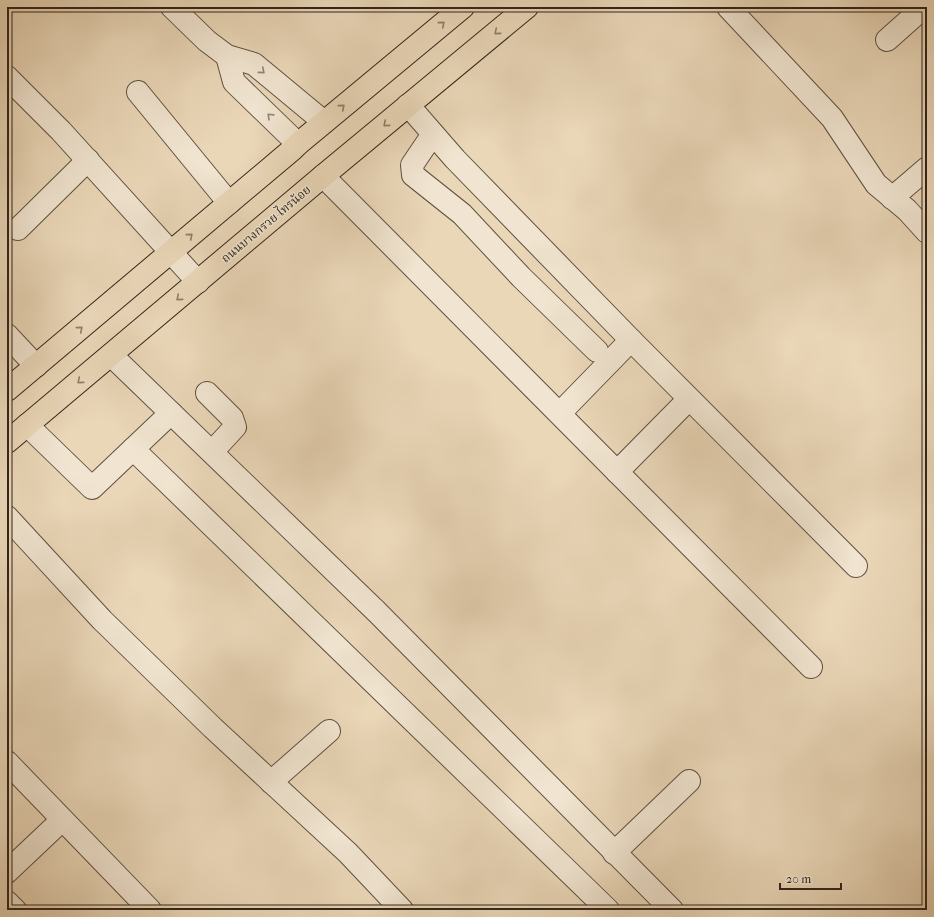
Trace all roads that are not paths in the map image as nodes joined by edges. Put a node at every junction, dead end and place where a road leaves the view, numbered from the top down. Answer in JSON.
{"nodes":[{"id":1,"x":172,"y":7,"type":"edge"},
{"id":2,"x":463,"y":7,"type":"edge"},
{"id":3,"x":526,"y":7,"type":"edge"},
{"id":4,"x":728,"y":7,"type":"edge"},
{"id":5,"x":924,"y":7,"type":"edge"},
{"id":6,"x":887,"y":40,"type":"dead end"},
{"id":7,"x":227,"y":56,"type":"junction"},
{"id":8,"x":7,"y":77,"type":"edge"},
{"id":9,"x":138,"y":92,"type":"dead end"},
{"id":10,"x":408,"y":106,"type":"junction"},
{"id":11,"x":324,"y":122,"type":"junction"},
{"id":12,"x":433,"y":134,"type":"junction"},
{"id":13,"x":298,"y":144,"type":"junction"},
{"id":14,"x":88,"y":160,"type":"junction"},
{"id":15,"x":927,"y":168,"type":"edge"},
{"id":16,"x":323,"y":176,"type":"junction"},
{"id":17,"x":892,"y":198,"type":"junction"},
{"id":18,"x":229,"y":203,"type":"junction"},
{"id":19,"x":18,"y":228,"type":"dead end"},
{"id":20,"x":927,"y":232,"type":"edge"},
{"id":21,"x":172,"y":252,"type":"junction"},
{"id":22,"x":198,"y":282,"type":"junction"},
{"id":23,"x":7,"y":335,"type":"edge"},
{"id":24,"x":631,"y":340,"type":"junction"},
{"id":25,"x":597,"y":350,"type":"dead end"},
{"id":26,"x":111,"y":355,"type":"junction"},
{"id":27,"x":36,"y":366,"type":"junction"},
{"id":28,"x":7,"y":390,"type":"edge"},
{"id":29,"x":207,"y":393,"type":"dead end"},
{"id":30,"x":689,"y":399,"type":"junction"},
{"id":31,"x":171,"y":413,"type":"junction"},
{"id":32,"x":560,"y":413,"type":"junction"},
{"id":33,"x":27,"y":425,"type":"junction"},
{"id":34,"x":7,"y":442,"type":"edge"},
{"id":35,"x":133,"y":449,"type":"junction"},
{"id":36,"x":212,"y":452,"type":"junction"},
{"id":37,"x":617,"y":472,"type":"junction"},
{"id":38,"x":7,"y":517,"type":"edge"},
{"id":39,"x":856,"y":566,"type":"dead end"},
{"id":40,"x":812,"y":667,"type":"dead end"},
{"id":41,"x":329,"y":731,"type":"dead end"},
{"id":42,"x":7,"y":762,"type":"edge"},
{"id":43,"x":689,"y":781,"type":"dead end"},
{"id":44,"x":272,"y":782,"type":"junction"},
{"id":45,"x":62,"y":820,"type":"junction"},
{"id":46,"x":614,"y":853,"type":"junction"},
{"id":47,"x":7,"y":872,"type":"edge"},
{"id":48,"x":7,"y":902,"type":"edge"},
{"id":49,"x":15,"y":910,"type":"edge"},
{"id":50,"x":150,"y":910,"type":"edge"},
{"id":51,"x":402,"y":910,"type":"edge"},
{"id":52,"x":608,"y":910,"type":"edge"},
{"id":53,"x":672,"y":910,"type":"edge"}],
"edges":[{"from":1,"to":7,"type":"street"},
{"from":11,"to":2,"type":"main road","one_way":true},
{"from":3,"to":10,"type":"main road","name":"ถนนบางกรวย-ไทรน้อย","one_way":true},
{"from":4,"to":17,"type":"street"},
{"from":5,"to":6,"type":"street"},
{"from":7,"to":11,"type":"street","one_way":true},
{"from":13,"to":7,"type":"street","one_way":true},
{"from":8,"to":14,"type":"street"},
{"from":9,"to":18,"type":"street"},
{"from":10,"to":12,"type":"street"},
{"from":10,"to":16,"type":"main road","name":"ถนนบางกรวย-ไทรน้อย","one_way":true},
{"from":11,"to":13,"type":"main road"},
{"from":12,"to":24,"type":"street"},
{"from":12,"to":25,"type":"street"},
{"from":13,"to":18,"type":"main road"},
{"from":14,"to":19,"type":"street"},
{"from":14,"to":21,"type":"street"},
{"from":15,"to":17,"type":"street"},
{"from":16,"to":22,"type":"main road","name":"ถนนบางกรวย-ไทรน้อย"},
{"from":16,"to":32,"type":"street"},
{"from":17,"to":20,"type":"street"},
{"from":21,"to":18,"type":"main road","one_way":true},
{"from":21,"to":22,"type":"street"},
{"from":27,"to":21,"type":"main road","one_way":true},
{"from":22,"to":26,"type":"main road","name":"ถนนบางกรวย-ไทรน้อย","one_way":true},
{"from":23,"to":27,"type":"street"},
{"from":24,"to":30,"type":"street"},
{"from":24,"to":32,"type":"street"},
{"from":26,"to":31,"type":"street"},
{"from":26,"to":33,"type":"main road","name":"ถนนบางกรวย-ไทรน้อย","one_way":true},
{"from":27,"to":28,"type":"main road"},
{"from":29,"to":36,"type":"street"},
{"from":30,"to":37,"type":"street"},
{"from":30,"to":39,"type":"street"},
{"from":31,"to":35,"type":"street"},
{"from":31,"to":36,"type":"street"},
{"from":32,"to":37,"type":"street"},
{"from":33,"to":34,"type":"main road","name":"ถนนบางกรวย-ไทรน้อย"},
{"from":33,"to":35,"type":"street"},
{"from":35,"to":52,"type":"street"},
{"from":36,"to":46,"type":"street"},
{"from":37,"to":40,"type":"street"},
{"from":38,"to":44,"type":"street"},
{"from":41,"to":44,"type":"street"},
{"from":42,"to":45,"type":"street"},
{"from":43,"to":46,"type":"street"},
{"from":44,"to":51,"type":"street"},
{"from":45,"to":47,"type":"street"},
{"from":45,"to":50,"type":"street"},
{"from":46,"to":53,"type":"street"},
{"from":48,"to":49,"type":"street"}]}
